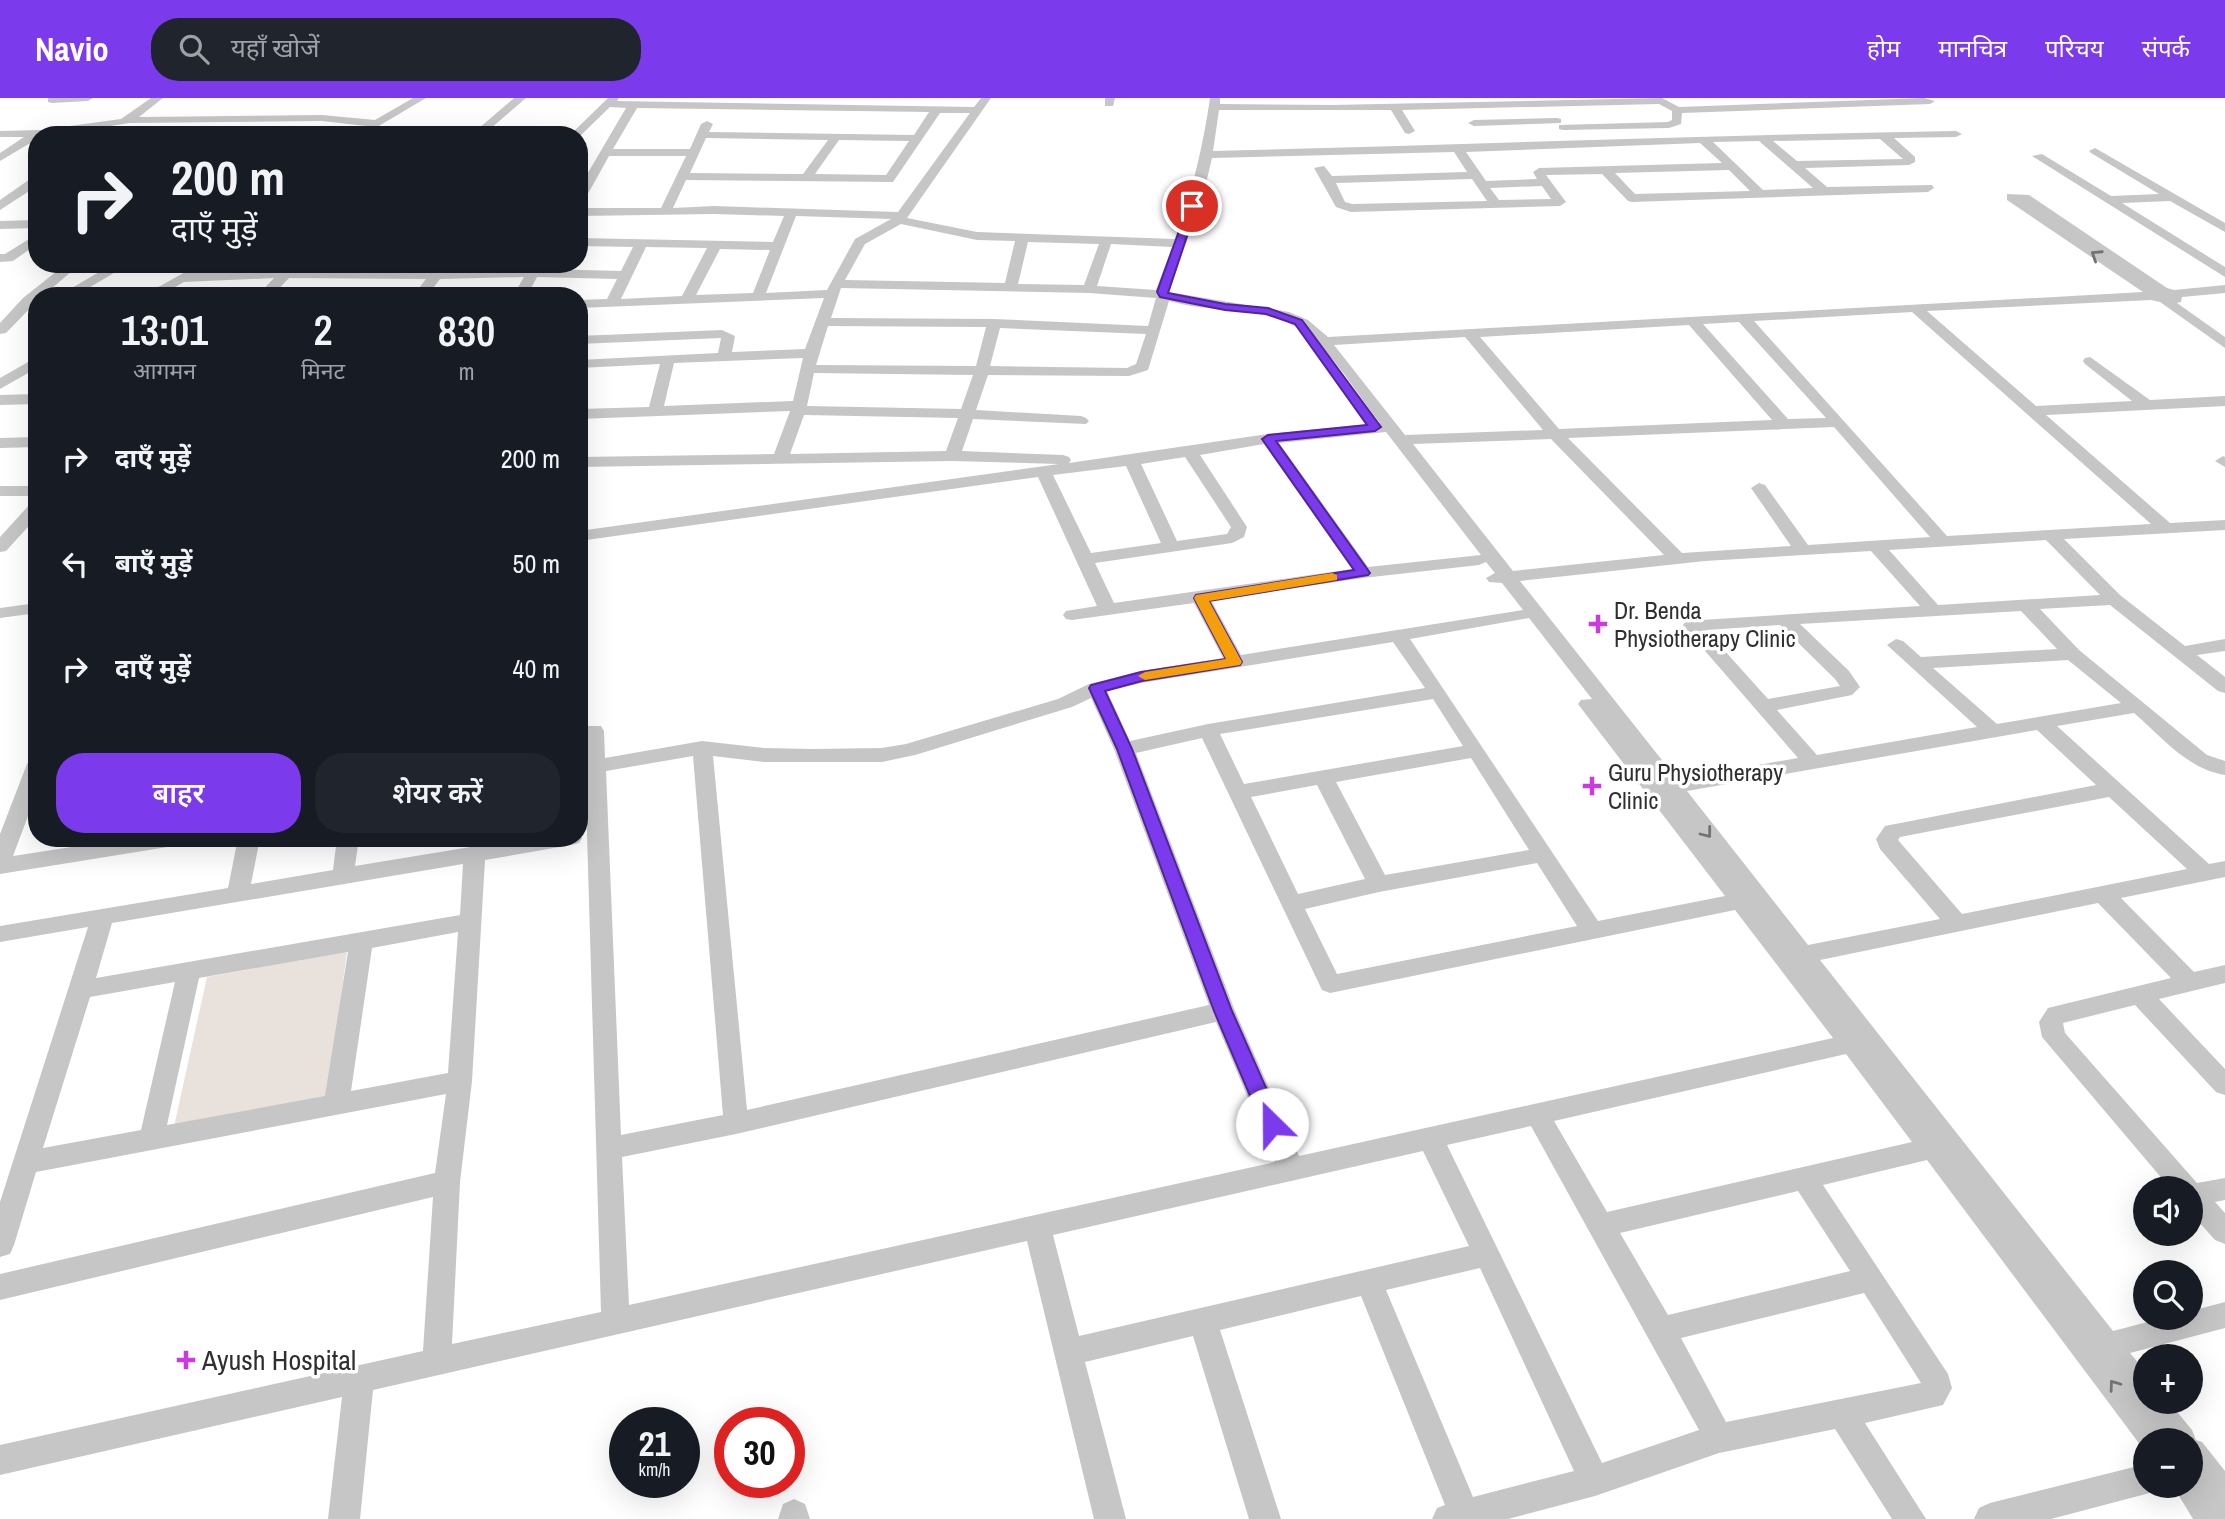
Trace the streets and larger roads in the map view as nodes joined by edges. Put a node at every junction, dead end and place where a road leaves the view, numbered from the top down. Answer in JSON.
{"nodes":[{"id":1,"x":55,"y":98,"type":"edge"},
{"id":2,"x":88,"y":98,"type":"edge"},
{"id":3,"x":158,"y":98,"type":"edge"},
{"id":4,"x":421,"y":98,"type":"edge"},
{"id":5,"x":521,"y":98,"type":"edge"},
{"id":6,"x":907,"y":98,"type":"edge"},
{"id":7,"x":986,"y":98,"type":"edge"},
{"id":8,"x":1870,"y":100,"type":"edge"},
{"id":9,"x":610,"y":101,"type":"edge"},
{"id":10,"x":1803,"y":101,"type":"edge"},
{"id":11,"x":1930,"y":101,"type":"dead end"},
{"id":12,"x":1214,"y":102,"type":"edge"},
{"id":13,"x":1457,"y":102,"type":"edge"},
{"id":14,"x":1736,"y":102,"type":"edge"},
{"id":15,"x":633,"y":104,"type":"junction"},
{"id":16,"x":1542,"y":104,"type":"junction"},
{"id":17,"x":715,"y":106,"type":"junction"},
{"id":18,"x":1394,"y":106,"type":"junction"},
{"id":19,"x":900,"y":108,"type":"junction"},
{"id":20,"x":936,"y":110,"type":"junction"},
{"id":21,"x":978,"y":110,"type":"junction"},
{"id":22,"x":1677,"y":110,"type":"junction"},
{"id":23,"x":300,"y":118,"type":"junction"},
{"id":24,"x":129,"y":119,"type":"junction"},
{"id":25,"x":191,"y":119,"type":"junction"},
{"id":26,"x":53,"y":120,"type":"junction"},
{"id":27,"x":1474,"y":122,"type":"junction"},
{"id":28,"x":377,"y":124,"type":"junction"},
{"id":29,"x":1560,"y":124,"type":"junction"},
{"id":30,"x":46,"y":126,"type":"edge"},
{"id":31,"x":86,"y":126,"type":"edge"},
{"id":32,"x":118,"y":126,"type":"edge"},
{"id":33,"x":183,"y":126,"type":"edge"},
{"id":34,"x":284,"y":126,"type":"edge"},
{"id":35,"x":374,"y":126,"type":"edge"},
{"id":36,"x":486,"y":126,"type":"edge"},
{"id":37,"x":1409,"y":131,"type":"dead end"},
{"id":38,"x":28,"y":134,"type":"edge"},
{"id":39,"x":1479,"y":134,"type":"dead end"},
{"id":40,"x":2,"y":135,"type":"edge"},
{"id":41,"x":592,"y":135,"type":"edge"},
{"id":42,"x":702,"y":135,"type":"junction"},
{"id":43,"x":836,"y":136,"type":"junction"},
{"id":44,"x":1884,"y":136,"type":"junction"},
{"id":45,"x":1848,"y":137,"type":"junction"},
{"id":46,"x":1952,"y":137,"type":"dead end"},
{"id":47,"x":917,"y":138,"type":"junction"},
{"id":48,"x":1767,"y":138,"type":"junction"},
{"id":49,"x":28,"y":139,"type":"edge"},
{"id":50,"x":1703,"y":139,"type":"junction"},
{"id":51,"x":1572,"y":146,"type":"junction"},
{"id":52,"x":1525,"y":147,"type":"junction"},
{"id":53,"x":1458,"y":149,"type":"junction"},
{"id":54,"x":2095,"y":151,"type":"dead end"},
{"id":55,"x":693,"y":152,"type":"junction"},
{"id":56,"x":3,"y":153,"type":"edge"},
{"id":57,"x":604,"y":153,"type":"junction"},
{"id":58,"x":1207,"y":155,"type":"junction"},
{"id":59,"x":2038,"y":156,"type":"dead end"},
{"id":60,"x":1860,"y":163,"type":"junction"},
{"id":61,"x":1793,"y":165,"type":"junction"},
{"id":62,"x":588,"y":166,"type":"edge"},
{"id":63,"x":599,"y":166,"type":"junction"},
{"id":64,"x":1732,"y":166,"type":"junction"},
{"id":65,"x":1320,"y":168,"type":"dead end"},
{"id":66,"x":1605,"y":170,"type":"junction"},
{"id":67,"x":682,"y":176,"type":"junction"},
{"id":68,"x":807,"y":177,"type":"junction"},
{"id":69,"x":1542,"y":177,"type":"junction"},
{"id":70,"x":1329,"y":180,"type":"junction"},
{"id":71,"x":1477,"y":180,"type":"junction"},
{"id":72,"x":1683,"y":182,"type":"junction"},
{"id":73,"x":588,"y":184,"type":"edge"},
{"id":74,"x":28,"y":186,"type":"edge"},
{"id":75,"x":1927,"y":188,"type":"dead end"},
{"id":76,"x":1892,"y":190,"type":"junction"},
{"id":77,"x":1824,"y":191,"type":"junction"},
{"id":78,"x":1413,"y":192,"type":"junction"},
{"id":79,"x":1760,"y":194,"type":"junction"},
{"id":80,"x":2172,"y":197,"type":"junction"},
{"id":81,"x":2109,"y":200,"type":"junction"},
{"id":82,"x":1495,"y":204,"type":"junction"},
{"id":83,"x":0,"y":206,"type":"edge"},
{"id":84,"x":588,"y":212,"type":"edge"},
{"id":85,"x":666,"y":212,"type":"junction"},
{"id":86,"x":791,"y":213,"type":"junction"},
{"id":87,"x":901,"y":218,"type":"junction"},
{"id":88,"x":2054,"y":222,"type":"dead end"},
{"id":89,"x":28,"y":224,"type":"edge"},
{"id":90,"x":0,"y":225,"type":"edge"},
{"id":91,"x":2225,"y":228,"type":"edge"},
{"id":92,"x":1022,"y":238,"type":"junction"},
{"id":93,"x":1106,"y":241,"type":"junction"},
{"id":94,"x":588,"y":242,"type":"edge"},
{"id":95,"x":642,"y":243,"type":"junction"},
{"id":96,"x":1180,"y":243,"type":"junction"},
{"id":97,"x":28,"y":244,"type":"edge"},
{"id":98,"x":715,"y":246,"type":"junction"},
{"id":99,"x":779,"y":246,"type":"junction"},
{"id":100,"x":3,"y":260,"type":"edge"},
{"id":101,"x":63,"y":273,"type":"edge"},
{"id":102,"x":107,"y":273,"type":"edge"},
{"id":103,"x":192,"y":273,"type":"edge"},
{"id":104,"x":243,"y":273,"type":"edge"},
{"id":105,"x":286,"y":273,"type":"edge"},
{"id":106,"x":438,"y":273,"type":"edge"},
{"id":107,"x":588,"y":273,"type":"edge"},
{"id":108,"x":2225,"y":273,"type":"edge"},
{"id":109,"x":624,"y":275,"type":"junction"},
{"id":110,"x":184,"y":278,"type":"junction"},
{"id":111,"x":45,"y":287,"type":"edge"},
{"id":112,"x":82,"y":287,"type":"edge"},
{"id":113,"x":166,"y":287,"type":"edge"},
{"id":114,"x":273,"y":287,"type":"edge"},
{"id":115,"x":427,"y":287,"type":"edge"},
{"id":116,"x":1011,"y":287,"type":"junction"},
{"id":117,"x":834,"y":289,"type":"junction"},
{"id":118,"x":1088,"y":289,"type":"junction"},
{"id":119,"x":2225,"y":289,"type":"edge"},
{"id":120,"x":1164,"y":295,"type":"junction"},
{"id":121,"x":2225,"y":295,"type":"edge"},
{"id":122,"x":2166,"y":296,"type":"junction"},
{"id":123,"x":758,"y":297,"type":"junction"},
{"id":124,"x":686,"y":300,"type":"junction"},
{"id":125,"x":28,"y":301,"type":"edge"},
{"id":126,"x":612,"y":303,"type":"junction"},
{"id":127,"x":588,"y":304,"type":"edge"},
{"id":128,"x":1915,"y":308,"type":"junction"},
{"id":129,"x":28,"y":316,"type":"edge"},
{"id":130,"x":1744,"y":319,"type":"junction"},
{"id":131,"x":824,"y":322,"type":"junction"},
{"id":132,"x":1298,"y":322,"type":"junction"},
{"id":133,"x":1695,"y":322,"type":"junction"},
{"id":134,"x":994,"y":323,"type":"junction"},
{"id":135,"x":1155,"y":330,"type":"junction"},
{"id":136,"x":0,"y":331,"type":"edge"},
{"id":137,"x":2225,"y":332,"type":"edge"},
{"id":138,"x":1468,"y":333,"type":"junction"},
{"id":139,"x":588,"y":340,"type":"edge"},
{"id":140,"x":1324,"y":341,"type":"junction"},
{"id":141,"x":2225,"y":344,"type":"edge"},
{"id":142,"x":811,"y":353,"type":"junction"},
{"id":143,"x":724,"y":358,"type":"junction"},
{"id":144,"x":668,"y":359,"type":"junction"},
{"id":145,"x":2090,"y":360,"type":"dead end"},
{"id":146,"x":588,"y":364,"type":"edge"},
{"id":147,"x":28,"y":367,"type":"edge"},
{"id":148,"x":809,"y":369,"type":"junction"},
{"id":149,"x":982,"y":371,"type":"junction"},
{"id":150,"x":0,"y":386,"type":"edge"},
{"id":151,"x":28,"y":399,"type":"edge"},
{"id":152,"x":0,"y":400,"type":"edge"},
{"id":153,"x":2225,"y":401,"type":"edge"},
{"id":154,"x":2146,"y":405,"type":"junction"},
{"id":155,"x":798,"y":407,"type":"junction"},
{"id":156,"x":656,"y":409,"type":"junction"},
{"id":157,"x":2033,"y":411,"type":"junction"},
{"id":158,"x":588,"y":413,"type":"edge"},
{"id":159,"x":965,"y":414,"type":"junction"},
{"id":160,"x":1081,"y":421,"type":"dead end"},
{"id":161,"x":1838,"y":422,"type":"junction"},
{"id":162,"x":1784,"y":424,"type":"junction"},
{"id":163,"x":1389,"y":431,"type":"junction"},
{"id":164,"x":1553,"y":432,"type":"junction"},
{"id":165,"x":1268,"y":439,"type":"junction"},
{"id":166,"x":28,"y":442,"type":"edge"},
{"id":167,"x":0,"y":443,"type":"edge"},
{"id":168,"x":1190,"y":452,"type":"junction"},
{"id":169,"x":952,"y":456,"type":"junction"},
{"id":170,"x":780,"y":460,"type":"junction"},
{"id":171,"x":1131,"y":461,"type":"junction"},
{"id":172,"x":588,"y":462,"type":"edge"},
{"id":173,"x":1099,"y":464,"type":"junction"},
{"id":174,"x":1044,"y":471,"type":"junction"},
{"id":175,"x":1759,"y":488,"type":"dead end"},
{"id":176,"x":0,"y":491,"type":"edge"},
{"id":177,"x":28,"y":491,"type":"edge"},
{"id":178,"x":28,"y":517,"type":"edge"},
{"id":179,"x":2225,"y":526,"type":"edge"},
{"id":180,"x":2166,"y":529,"type":"junction"},
{"id":181,"x":588,"y":535,"type":"edge"},
{"id":182,"x":2050,"y":535,"type":"junction"},
{"id":183,"x":1943,"y":542,"type":"junction"},
{"id":184,"x":1875,"y":545,"type":"junction"},
{"id":185,"x":0,"y":547,"type":"edge"},
{"id":186,"x":1171,"y":547,"type":"junction"},
{"id":187,"x":1802,"y":550,"type":"junction"},
{"id":188,"x":1677,"y":558,"type":"junction"},
{"id":189,"x":1084,"y":559,"type":"junction"},
{"id":190,"x":1479,"y":560,"type":"junction"},
{"id":191,"x":1363,"y":573,"type":"junction"},
{"id":192,"x":1500,"y":577,"type":"junction"},
{"id":193,"x":1201,"y":598,"type":"junction"},
{"id":194,"x":2114,"y":599,"type":"junction"},
{"id":195,"x":2026,"y":605,"type":"junction"},
{"id":196,"x":28,"y":609,"type":"edge"},
{"id":197,"x":1108,"y":610,"type":"junction"},
{"id":198,"x":1933,"y":610,"type":"junction"},
{"id":199,"x":0,"y":613,"type":"edge"},
{"id":200,"x":1072,"y":615,"type":"dead end"},
{"id":201,"x":1522,"y":615,"type":"junction"},
{"id":202,"x":1785,"y":620,"type":"junction"},
{"id":203,"x":1398,"y":635,"type":"junction"},
{"id":204,"x":1896,"y":645,"type":"dead end"},
{"id":205,"x":2225,"y":645,"type":"edge"},
{"id":206,"x":2182,"y":652,"type":"junction"},
{"id":207,"x":2072,"y":654,"type":"junction"},
{"id":208,"x":1235,"y":662,"type":"junction"},
{"id":209,"x":1917,"y":663,"type":"junction"},
{"id":210,"x":2225,"y":687,"type":"edge"},
{"id":211,"x":1096,"y":688,"type":"junction"},
{"id":212,"x":1438,"y":692,"type":"junction"},
{"id":213,"x":1763,"y":706,"type":"junction"},
{"id":214,"x":2138,"y":706,"type":"junction"},
{"id":215,"x":2041,"y":723,"type":"junction"},
{"id":216,"x":1208,"y":730,"type":"junction"},
{"id":217,"x":594,"y":732,"type":"dead end"},
{"id":218,"x":1993,"y":732,"type":"junction"},
{"id":219,"x":702,"y":748,"type":"junction"},
{"id":220,"x":1125,"y":749,"type":"junction"},
{"id":221,"x":1474,"y":751,"type":"junction"},
{"id":222,"x":1813,"y":762,"type":"junction"},
{"id":223,"x":2225,"y":768,"type":"edge"},
{"id":224,"x":590,"y":770,"type":"edge"},
{"id":225,"x":1323,"y":777,"type":"junction"},
{"id":226,"x":1671,"y":787,"type":"junction"},
{"id":227,"x":2113,"y":789,"type":"junction"},
{"id":228,"x":1238,"y":792,"type":"junction"},
{"id":229,"x":28,"y":804,"type":"edge"},
{"id":230,"x":589,"y":835,"type":"edge"},
{"id":231,"x":118,"y":847,"type":"edge"},
{"id":232,"x":247,"y":847,"type":"edge"},
{"id":233,"x":347,"y":847,"type":"edge"},
{"id":234,"x":517,"y":847,"type":"edge"},
{"id":235,"x":475,"y":854,"type":"junction"},
{"id":236,"x":1542,"y":855,"type":"junction"},
{"id":237,"x":0,"y":864,"type":"edge"},
{"id":238,"x":2215,"y":871,"type":"edge"},
{"id":239,"x":343,"y":876,"type":"junction"},
{"id":240,"x":1379,"y":884,"type":"junction"},
{"id":241,"x":238,"y":894,"type":"junction"},
{"id":242,"x":2102,"y":894,"type":"junction"},
{"id":243,"x":1740,"y":901,"type":"junction"},
{"id":244,"x":1291,"y":904,"type":"junction"},
{"id":245,"x":103,"y":917,"type":"junction"},
{"id":246,"x":470,"y":922,"type":"junction"},
{"id":247,"x":1957,"y":923,"type":"junction"},
{"id":248,"x":1593,"y":932,"type":"junction"},
{"id":249,"x":0,"y":934,"type":"edge"},
{"id":250,"x":361,"y":941,"type":"junction"},
{"id":251,"x":1793,"y":957,"type":"junction"},
{"id":252,"x":189,"y":971,"type":"junction"},
{"id":253,"x":2225,"y":974,"type":"edge"},
{"id":254,"x":2189,"y":982,"type":"junction"},
{"id":255,"x":80,"y":990,"type":"junction"},
{"id":256,"x":2140,"y":994,"type":"junction"},
{"id":257,"x":1223,"y":1011,"type":"junction"},
{"id":258,"x":1858,"y":1042,"type":"junction"},
{"id":259,"x":460,"y":1081,"type":"junction"},
{"id":260,"x":2225,"y":1085,"type":"edge"},
{"id":261,"x":337,"y":1103,"type":"junction"},
{"id":262,"x":1537,"y":1114,"type":"junction"},
{"id":263,"x":736,"y":1123,"type":"junction"},
{"id":264,"x":1430,"y":1138,"type":"junction"},
{"id":265,"x":152,"y":1141,"type":"junction"},
{"id":266,"x":1932,"y":1148,"type":"junction"},
{"id":267,"x":607,"y":1149,"type":"junction"},
{"id":268,"x":25,"y":1163,"type":"junction"},
{"id":269,"x":1292,"y":1169,"type":"junction"},
{"id":270,"x":2176,"y":1176,"type":"edge"},
{"id":271,"x":1804,"y":1178,"type":"junction"},
{"id":272,"x":447,"y":1182,"type":"junction"},
{"id":273,"x":2225,"y":1189,"type":"edge"},
{"id":274,"x":2203,"y":1191,"type":"edge"},
{"id":275,"x":2203,"y":1207,"type":"edge"},
{"id":276,"x":1601,"y":1225,"type":"junction"},
{"id":277,"x":1037,"y":1226,"type":"junction"},
{"id":278,"x":2225,"y":1232,"type":"edge"},
{"id":279,"x":0,"y":1245,"type":"edge"},
{"id":280,"x":1488,"y":1254,"type":"junction"},
{"id":281,"x":1871,"y":1279,"type":"junction"},
{"id":282,"x":1369,"y":1282,"type":"junction"},
{"id":283,"x":0,"y":1287,"type":"edge"},
{"id":284,"x":2225,"y":1315,"type":"edge"},
{"id":285,"x":615,"y":1321,"type":"junction"},
{"id":286,"x":1203,"y":1321,"type":"junction"},
{"id":287,"x":1661,"y":1330,"type":"junction"},
{"id":288,"x":2098,"y":1348,"type":"junction"},
{"id":289,"x":1069,"y":1352,"type":"junction"},
{"id":290,"x":437,"y":1362,"type":"junction"},
{"id":291,"x":359,"y":1379,"type":"junction"},
{"id":292,"x":2133,"y":1383,"type":"edge"},
{"id":293,"x":2160,"y":1414,"type":"edge"},
{"id":294,"x":1843,"y":1415,"type":"junction"},
{"id":295,"x":2148,"y":1428,"type":"edge"},
{"id":296,"x":2171,"y":1428,"type":"edge"},
{"id":297,"x":1719,"y":1438,"type":"junction"},
{"id":298,"x":0,"y":1460,"type":"edge"},
{"id":299,"x":2203,"y":1468,"type":"edge"},
{"id":300,"x":1595,"y":1481,"type":"junction"},
{"id":301,"x":2133,"y":1482,"type":"edge"},
{"id":302,"x":2225,"y":1496,"type":"edge"},
{"id":303,"x":2197,"y":1498,"type":"edge"},
{"id":304,"x":1457,"y":1517,"type":"edge"},
{"id":305,"x":344,"y":1519,"type":"edge"},
{"id":306,"x":1110,"y":1519,"type":"edge"},
{"id":307,"x":1265,"y":1519,"type":"edge"},
{"id":308,"x":1910,"y":1519,"type":"edge"},
{"id":309,"x":1990,"y":1519,"type":"edge"},
{"id":310,"x":2212,"y":1519,"type":"edge"}],
"edges":[{"from":1,"to":2,"type":"street"},
{"from":3,"to":24,"type":"street"},
{"from":4,"to":28,"type":"street"},
{"from":5,"to":36,"type":"street"},
{"from":6,"to":19,"type":"street"},
{"from":7,"to":21,"type":"street"},
{"from":8,"to":10,"type":"street"},
{"from":8,"to":11,"type":"street"},
{"from":9,"to":15,"type":"street"},
{"from":9,"to":41,"type":"street"},
{"from":10,"to":14,"type":"street"},
{"from":10,"to":45,"type":"street"},
{"from":12,"to":18,"type":"street"},
{"from":12,"to":58,"type":"street"},
{"from":13,"to":16,"type":"street"},
{"from":13,"to":18,"type":"street"},
{"from":13,"to":27,"type":"street"},
{"from":14,"to":22,"type":"street"},
{"from":14,"to":48,"type":"street"},
{"from":15,"to":17,"type":"street"},
{"from":15,"to":41,"type":"street"},
{"from":16,"to":22,"type":"street"},
{"from":16,"to":29,"type":"street"},
{"from":17,"to":19,"type":"street"},
{"from":17,"to":42,"type":"street"},
{"from":18,"to":37,"type":"street"},
{"from":19,"to":20,"type":"street"},
{"from":20,"to":21,"type":"street"},
{"from":20,"to":47,"type":"street"},
{"from":21,"to":87,"type":"street"},
{"from":22,"to":29,"type":"street"},
{"from":23,"to":25,"type":"street"},
{"from":23,"to":28,"type":"street"},
{"from":23,"to":34,"type":"street"},
{"from":24,"to":25,"type":"street"},
{"from":24,"to":26,"type":"street"},
{"from":24,"to":31,"type":"street"},
{"from":24,"to":32,"type":"street"},
{"from":25,"to":33,"type":"street"},
{"from":26,"to":30,"type":"street"},
{"from":26,"to":40,"type":"street"},
{"from":27,"to":29,"type":"street"},
{"from":27,"to":39,"type":"street"},
{"from":28,"to":35,"type":"street"},
{"from":29,"to":51,"type":"street"},
{"from":38,"to":40,"type":"street"},
{"from":41,"to":57,"type":"street"},
{"from":42,"to":43,"type":"street"},
{"from":42,"to":55,"type":"street"},
{"from":43,"to":47,"type":"street"},
{"from":43,"to":68,"type":"street"},
{"from":44,"to":45,"type":"street"},
{"from":44,"to":46,"type":"street"},
{"from":44,"to":60,"type":"street"},
{"from":45,"to":48,"type":"street"},
{"from":47,"to":68,"type":"street"},
{"from":48,"to":50,"type":"street"},
{"from":48,"to":61,"type":"street"},
{"from":49,"to":56,"type":"street"},
{"from":50,"to":51,"type":"street"},
{"from":50,"to":64,"type":"street"},
{"from":51,"to":52,"type":"street"},
{"from":52,"to":53,"type":"street"},
{"from":52,"to":69,"type":"street"},
{"from":53,"to":58,"type":"street"},
{"from":53,"to":71,"type":"street"},
{"from":54,"to":80,"type":"street"},
{"from":55,"to":57,"type":"street"},
{"from":55,"to":67,"type":"street"},
{"from":57,"to":63,"type":"street"},
{"from":58,"to":96,"type":"street"},
{"from":59,"to":81,"type":"street"},
{"from":60,"to":61,"type":"street"},
{"from":60,"to":76,"type":"street"},
{"from":61,"to":77,"type":"street"},
{"from":62,"to":63,"type":"street"},
{"from":63,"to":73,"type":"street"},
{"from":64,"to":72,"type":"street"},
{"from":64,"to":79,"type":"street"},
{"from":65,"to":70,"type":"street"},
{"from":66,"to":69,"type":"street"},
{"from":66,"to":72,"type":"street"},
{"from":66,"to":72,"type":"street"},
{"from":67,"to":68,"type":"street"},
{"from":67,"to":85,"type":"street"},
{"from":69,"to":71,"type":"street"},
{"from":69,"to":82,"type":"street"},
{"from":70,"to":78,"type":"street"},
{"from":70,"to":78,"type":"street"},
{"from":71,"to":78,"type":"street"},
{"from":71,"to":82,"type":"street"},
{"from":72,"to":79,"type":"street"},
{"from":74,"to":83,"type":"street"},
{"from":75,"to":76,"type":"street"},
{"from":76,"to":77,"type":"street"},
{"from":77,"to":79,"type":"street"},
{"from":78,"to":82,"type":"street"},
{"from":80,"to":81,"type":"street"},
{"from":80,"to":91,"type":"street"},
{"from":81,"to":108,"type":"street"},
{"from":84,"to":85,"type":"street"},
{"from":85,"to":86,"type":"street"},
{"from":86,"to":87,"type":"street"},
{"from":86,"to":99,"type":"street"},
{"from":87,"to":92,"type":"street"},
{"from":87,"to":117,"type":"street"},
{"from":88,"to":122,"type":"street"},
{"from":89,"to":90,"type":"street"},
{"from":92,"to":93,"type":"street"},
{"from":92,"to":116,"type":"street"},
{"from":93,"to":96,"type":"street"},
{"from":93,"to":118,"type":"street"},
{"from":94,"to":95,"type":"street"},
{"from":95,"to":98,"type":"street"},
{"from":95,"to":109,"type":"street"},
{"from":96,"to":120,"type":"street"},
{"from":97,"to":100,"type":"street"},
{"from":98,"to":99,"type":"street"},
{"from":98,"to":124,"type":"street"},
{"from":99,"to":123,"type":"street"},
{"from":101,"to":111,"type":"street"},
{"from":102,"to":112,"type":"street"},
{"from":103,"to":110,"type":"street"},
{"from":104,"to":110,"type":"street"},
{"from":105,"to":114,"type":"street"},
{"from":106,"to":115,"type":"street"},
{"from":107,"to":109,"type":"street"},
{"from":109,"to":126,"type":"street"},
{"from":110,"to":113,"type":"street"},
{"from":116,"to":117,"type":"street"},
{"from":116,"to":118,"type":"street"},
{"from":117,"to":123,"type":"street"},
{"from":117,"to":131,"type":"street"},
{"from":118,"to":120,"type":"street"},
{"from":119,"to":122,"type":"street"},
{"from":120,"to":132,"type":"street"},
{"from":120,"to":135,"type":"street"},
{"from":121,"to":122,"type":"street"},
{"from":122,"to":128,"type":"street"},
{"from":122,"to":137,"type":"street"},
{"from":122,"to":141,"type":"street"},
{"from":123,"to":124,"type":"street"},
{"from":124,"to":126,"type":"street"},
{"from":125,"to":136,"type":"street"},
{"from":126,"to":127,"type":"street"},
{"from":128,"to":130,"type":"street"},
{"from":128,"to":157,"type":"street"},
{"from":129,"to":136,"type":"street"},
{"from":130,"to":133,"type":"street"},
{"from":130,"to":161,"type":"street"},
{"from":131,"to":134,"type":"street"},
{"from":131,"to":142,"type":"street"},
{"from":132,"to":140,"type":"street"},
{"from":132,"to":163,"type":"street"},
{"from":133,"to":138,"type":"street"},
{"from":133,"to":162,"type":"street"},
{"from":134,"to":135,"type":"street"},
{"from":134,"to":149,"type":"street"},
{"from":135,"to":149,"type":"street"},
{"from":138,"to":140,"type":"street"},
{"from":138,"to":164,"type":"street"},
{"from":139,"to":143,"type":"street"},
{"from":140,"to":163,"type":"street"},
{"from":142,"to":143,"type":"street"},
{"from":142,"to":148,"type":"street"},
{"from":143,"to":144,"type":"street"},
{"from":144,"to":146,"type":"street"},
{"from":144,"to":156,"type":"street"},
{"from":145,"to":154,"type":"street"},
{"from":147,"to":150,"type":"street"},
{"from":148,"to":149,"type":"street"},
{"from":148,"to":155,"type":"street"},
{"from":149,"to":159,"type":"street"},
{"from":151,"to":152,"type":"street"},
{"from":153,"to":154,"type":"street"},
{"from":154,"to":157,"type":"street"},
{"from":155,"to":156,"type":"street"},
{"from":155,"to":159,"type":"street"},
{"from":155,"to":170,"type":"street"},
{"from":156,"to":158,"type":"street"},
{"from":157,"to":180,"type":"street"},
{"from":159,"to":160,"type":"street"},
{"from":159,"to":169,"type":"street"},
{"from":161,"to":162,"type":"street"},
{"from":161,"to":183,"type":"street"},
{"from":162,"to":164,"type":"street"},
{"from":163,"to":164,"type":"street"},
{"from":163,"to":165,"type":"street"},
{"from":163,"to":190,"type":"street"},
{"from":163,"to":192,"type":"street"},
{"from":164,"to":188,"type":"street"},
{"from":165,"to":168,"type":"street"},
{"from":165,"to":191,"type":"street"},
{"from":166,"to":167,"type":"street"},
{"from":168,"to":171,"type":"street"},
{"from":168,"to":186,"type":"street"},
{"from":169,"to":170,"type":"street"},
{"from":169,"to":173,"type":"street"},
{"from":170,"to":172,"type":"street"},
{"from":171,"to":173,"type":"street"},
{"from":171,"to":186,"type":"street"},
{"from":173,"to":174,"type":"street"},
{"from":174,"to":181,"type":"street"},
{"from":174,"to":189,"type":"street"},
{"from":175,"to":187,"type":"street"},
{"from":176,"to":177,"type":"street"},
{"from":178,"to":185,"type":"street"},
{"from":179,"to":180,"type":"street"},
{"from":180,"to":182,"type":"street"},
{"from":182,"to":183,"type":"street"},
{"from":182,"to":194,"type":"street"},
{"from":183,"to":184,"type":"street"},
{"from":184,"to":187,"type":"street"},
{"from":184,"to":198,"type":"street"},
{"from":186,"to":189,"type":"street"},
{"from":187,"to":188,"type":"street"},
{"from":188,"to":192,"type":"street"},
{"from":189,"to":197,"type":"street"},
{"from":190,"to":191,"type":"street"},
{"from":190,"to":192,"type":"street"},
{"from":191,"to":193,"type":"street"},
{"from":192,"to":201,"type":"street"},
{"from":192,"to":226,"type":"street"},
{"from":193,"to":197,"type":"street"},
{"from":193,"to":208,"type":"street"},
{"from":194,"to":195,"type":"street"},
{"from":194,"to":206,"type":"street"},
{"from":195,"to":198,"type":"street"},
{"from":195,"to":207,"type":"street"},
{"from":196,"to":199,"type":"street"},
{"from":197,"to":200,"type":"street"},
{"from":198,"to":202,"type":"street"},
{"from":201,"to":203,"type":"street"},
{"from":201,"to":243,"type":"street"},
{"from":202,"to":213,"type":"street"},
{"from":202,"to":213,"type":"street"},
{"from":203,"to":208,"type":"street"},
{"from":203,"to":212,"type":"street"},
{"from":204,"to":209,"type":"street"},
{"from":205,"to":206,"type":"street"},
{"from":206,"to":210,"type":"street"},
{"from":207,"to":209,"type":"street"},
{"from":207,"to":214,"type":"street"},
{"from":208,"to":211,"type":"street"},
{"from":209,"to":218,"type":"street"},
{"from":211,"to":219,"type":"street"},
{"from":211,"to":220,"type":"street"},
{"from":212,"to":216,"type":"street"},
{"from":212,"to":221,"type":"street"},
{"from":213,"to":222,"type":"street"},
{"from":214,"to":215,"type":"street"},
{"from":214,"to":223,"type":"street"},
{"from":215,"to":218,"type":"street"},
{"from":215,"to":227,"type":"street"},
{"from":216,"to":220,"type":"street"},
{"from":216,"to":228,"type":"street"},
{"from":217,"to":224,"type":"street"},
{"from":218,"to":222,"type":"street"},
{"from":219,"to":224,"type":"street"},
{"from":219,"to":263,"type":"street"},
{"from":220,"to":257,"type":"street"},
{"from":221,"to":225,"type":"street"},
{"from":221,"to":236,"type":"street"},
{"from":222,"to":226,"type":"street"},
{"from":224,"to":230,"type":"street"},
{"from":225,"to":228,"type":"street"},
{"from":225,"to":240,"type":"street"},
{"from":226,"to":251,"type":"street","one_way":true},
{"from":227,"to":238,"type":"street"},
{"from":227,"to":247,"type":"street"},
{"from":228,"to":244,"type":"street"},
{"from":229,"to":237,"type":"street"},
{"from":230,"to":267,"type":"street"},
{"from":231,"to":237,"type":"street"},
{"from":232,"to":241,"type":"street"},
{"from":233,"to":239,"type":"street"},
{"from":234,"to":235,"type":"street"},
{"from":235,"to":239,"type":"street"},
{"from":235,"to":246,"type":"street"},
{"from":236,"to":240,"type":"street"},
{"from":236,"to":248,"type":"street"},
{"from":238,"to":242,"type":"street"},
{"from":239,"to":241,"type":"street"},
{"from":240,"to":244,"type":"street"},
{"from":241,"to":245,"type":"street"},
{"from":242,"to":247,"type":"street"},
{"from":242,"to":254,"type":"street"},
{"from":243,"to":248,"type":"street"},
{"from":243,"to":251,"type":"street"},
{"from":244,"to":248,"type":"street"},
{"from":245,"to":249,"type":"street"},
{"from":245,"to":255,"type":"street"},
{"from":246,"to":250,"type":"street"},
{"from":246,"to":259,"type":"street"},
{"from":247,"to":251,"type":"street"},
{"from":250,"to":252,"type":"street"},
{"from":250,"to":261,"type":"street"},
{"from":251,"to":258,"type":"street"},
{"from":252,"to":255,"type":"street"},
{"from":252,"to":265,"type":"street"},
{"from":253,"to":254,"type":"street"},
{"from":254,"to":256,"type":"street"},
{"from":255,"to":268,"type":"street"},
{"from":256,"to":260,"type":"street"},
{"from":256,"to":270,"type":"street"},
{"from":257,"to":263,"type":"street"},
{"from":257,"to":269,"type":"street"},
{"from":258,"to":262,"type":"street"},
{"from":258,"to":266,"type":"street"},
{"from":258,"to":288,"type":"street"},
{"from":259,"to":261,"type":"street"},
{"from":259,"to":272,"type":"street"},
{"from":261,"to":265,"type":"street"},
{"from":262,"to":264,"type":"street"},
{"from":262,"to":276,"type":"street"},
{"from":263,"to":267,"type":"street"},
{"from":264,"to":269,"type":"street"},
{"from":264,"to":280,"type":"street"},
{"from":265,"to":268,"type":"street"},
{"from":266,"to":271,"type":"street"},
{"from":266,"to":288,"type":"street"},
{"from":267,"to":285,"type":"street"},
{"from":268,"to":279,"type":"street"},
{"from":269,"to":277,"type":"street"},
{"from":271,"to":276,"type":"street"},
{"from":271,"to":281,"type":"street"},
{"from":272,"to":283,"type":"street"},
{"from":272,"to":290,"type":"street"},
{"from":273,"to":274,"type":"street"},
{"from":275,"to":278,"type":"street"},
{"from":276,"to":287,"type":"street"},
{"from":277,"to":285,"type":"street"},
{"from":277,"to":289,"type":"street"},
{"from":280,"to":282,"type":"street"},
{"from":280,"to":300,"type":"street"},
{"from":281,"to":287,"type":"street"},
{"from":281,"to":294,"type":"street"},
{"from":282,"to":286,"type":"street"},
{"from":282,"to":304,"type":"street"},
{"from":284,"to":288,"type":"street"},
{"from":285,"to":290,"type":"street"},
{"from":286,"to":289,"type":"street"},
{"from":286,"to":307,"type":"street"},
{"from":287,"to":297,"type":"street"},
{"from":288,"to":292,"type":"street"},
{"from":295,"to":288,"type":"street","one_way":true},
{"from":289,"to":306,"type":"street"},
{"from":290,"to":291,"type":"street"},
{"from":291,"to":298,"type":"street"},
{"from":291,"to":305,"type":"street"},
{"from":293,"to":296,"type":"street"},
{"from":294,"to":297,"type":"street"},
{"from":294,"to":308,"type":"street"},
{"from":297,"to":300,"type":"street"},
{"from":299,"to":302,"type":"street"},
{"from":300,"to":304,"type":"street"},
{"from":301,"to":309,"type":"street"},
{"from":303,"to":310,"type":"street"}]}
